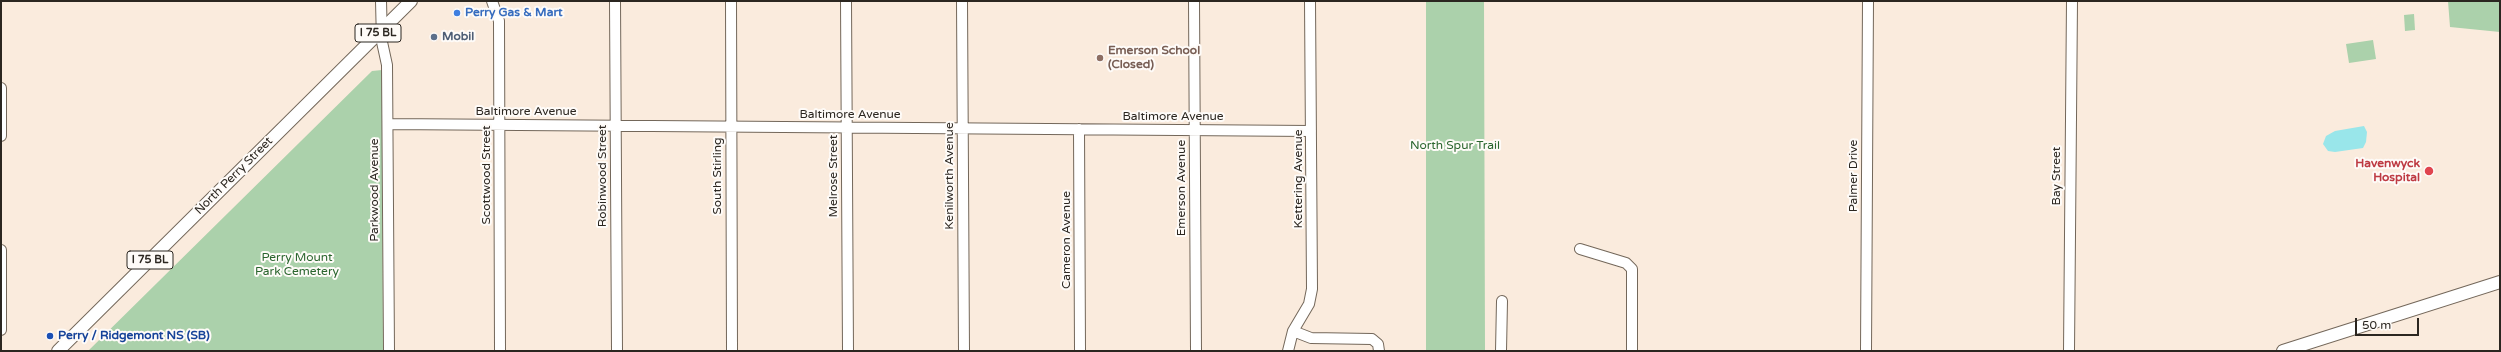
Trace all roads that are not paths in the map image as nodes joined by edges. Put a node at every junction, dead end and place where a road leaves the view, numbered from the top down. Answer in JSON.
{"nodes":[{"id":1,"x":381,"y":1,"type":"edge"},
{"id":2,"x":411,"y":1,"type":"edge"},
{"id":3,"x":492,"y":1,"type":"edge"},
{"id":4,"x":615,"y":1,"type":"edge"},
{"id":5,"x":731,"y":1,"type":"edge"},
{"id":6,"x":846,"y":1,"type":"edge"},
{"id":7,"x":962,"y":1,"type":"edge"},
{"id":8,"x":1194,"y":1,"type":"edge"},
{"id":9,"x":1310,"y":1,"type":"edge"},
{"id":10,"x":1868,"y":1,"type":"edge"},
{"id":11,"x":2072,"y":1,"type":"edge"},
{"id":12,"x":381,"y":30,"type":"junction"},
{"id":13,"x":1,"y":88,"type":"edge"},
{"id":14,"x":388,"y":124,"type":"junction"},
{"id":15,"x":499,"y":125,"type":"junction"},
{"id":16,"x":616,"y":126,"type":"junction"},
{"id":17,"x":731,"y":127,"type":"junction"},
{"id":18,"x":847,"y":128,"type":"junction"},
{"id":19,"x":963,"y":128,"type":"junction"},
{"id":20,"x":1079,"y":129,"type":"junction"},
{"id":21,"x":1194,"y":130,"type":"junction"},
{"id":22,"x":1311,"y":131,"type":"junction"},
{"id":23,"x":1,"y":136,"type":"edge"},
{"id":24,"x":1580,"y":249,"type":"dead end"},
{"id":25,"x":1,"y":250,"type":"edge"},
{"id":26,"x":2500,"y":282,"type":"edge"},
{"id":27,"x":1502,"y":301,"type":"dead end"},
{"id":28,"x":1,"y":330,"type":"edge"},
{"id":29,"x":1293,"y":331,"type":"junction"},
{"id":30,"x":58,"y":351,"type":"edge"},
{"id":31,"x":389,"y":351,"type":"edge"},
{"id":32,"x":500,"y":351,"type":"edge"},
{"id":33,"x":617,"y":351,"type":"edge"},
{"id":34,"x":732,"y":351,"type":"edge"},
{"id":35,"x":848,"y":351,"type":"edge"},
{"id":36,"x":964,"y":351,"type":"edge"},
{"id":37,"x":1080,"y":351,"type":"edge"},
{"id":38,"x":1196,"y":351,"type":"edge"},
{"id":39,"x":1288,"y":351,"type":"edge"},
{"id":40,"x":1379,"y":351,"type":"edge"},
{"id":41,"x":1501,"y":351,"type":"edge"},
{"id":42,"x":1632,"y":351,"type":"edge"},
{"id":43,"x":1866,"y":351,"type":"edge"},
{"id":44,"x":2069,"y":351,"type":"edge"},
{"id":45,"x":2283,"y":351,"type":"edge"}],
"edges":[{"from":1,"to":12,"type":"street","name":"Parkwood Avenue"},
{"from":2,"to":12,"type":"main road","name":"North Perry Street","number":"I 75 BL"},
{"from":3,"to":15,"type":"street","name":"Scottwood Street"},
{"from":4,"to":16,"type":"street","name":"Robinwood Street"},
{"from":5,"to":17,"type":"street","name":"South Stirling"},
{"from":6,"to":18,"type":"street","name":"Melrose Street"},
{"from":7,"to":19,"type":"street","name":"Kenilworth Avenue"},
{"from":8,"to":21,"type":"street","name":"Emerson Avenue"},
{"from":9,"to":22,"type":"street","name":"Kettering Avenue"},
{"from":10,"to":43,"type":"street","name":"Palmer Drive"},
{"from":11,"to":44,"type":"street","name":"Bay Street"},
{"from":12,"to":14,"type":"street","name":"Parkwood Avenue"},
{"from":12,"to":30,"type":"main road","name":"North Perry Street","number":"I 75 BL"},
{"from":13,"to":23,"type":"street"},
{"from":14,"to":15,"type":"street","name":"Baltimore Avenue"},
{"from":14,"to":31,"type":"street","name":"Parkwood Avenue"},
{"from":15,"to":16,"type":"street","name":"Baltimore Avenue"},
{"from":15,"to":32,"type":"street","name":"Scottwood Street"},
{"from":16,"to":17,"type":"street","name":"Baltimore Avenue"},
{"from":16,"to":33,"type":"street","name":"Robinwood Street"},
{"from":17,"to":18,"type":"street","name":"Baltimore Avenue"},
{"from":17,"to":34,"type":"street","name":"South Stirling"},
{"from":18,"to":19,"type":"street","name":"Baltimore Avenue"},
{"from":18,"to":35,"type":"street","name":"Melrose Street"},
{"from":19,"to":20,"type":"street","name":"Baltimore Avenue"},
{"from":19,"to":36,"type":"street","name":"Kenilworth Avenue"},
{"from":20,"to":21,"type":"street","name":"Baltimore Avenue"},
{"from":20,"to":37,"type":"street","name":"Cameron Avenue"},
{"from":21,"to":22,"type":"street","name":"Baltimore Avenue"},
{"from":21,"to":38,"type":"street","name":"Emerson Avenue"},
{"from":22,"to":29,"type":"street","name":"Kettering Avenue"},
{"from":24,"to":42,"type":"street"},
{"from":25,"to":28,"type":"street"},
{"from":26,"to":45,"type":"main road"},
{"from":27,"to":41,"type":"street"},
{"from":29,"to":39,"type":"street","name":"Kettering Avenue"},
{"from":29,"to":40,"type":"street"}]}
